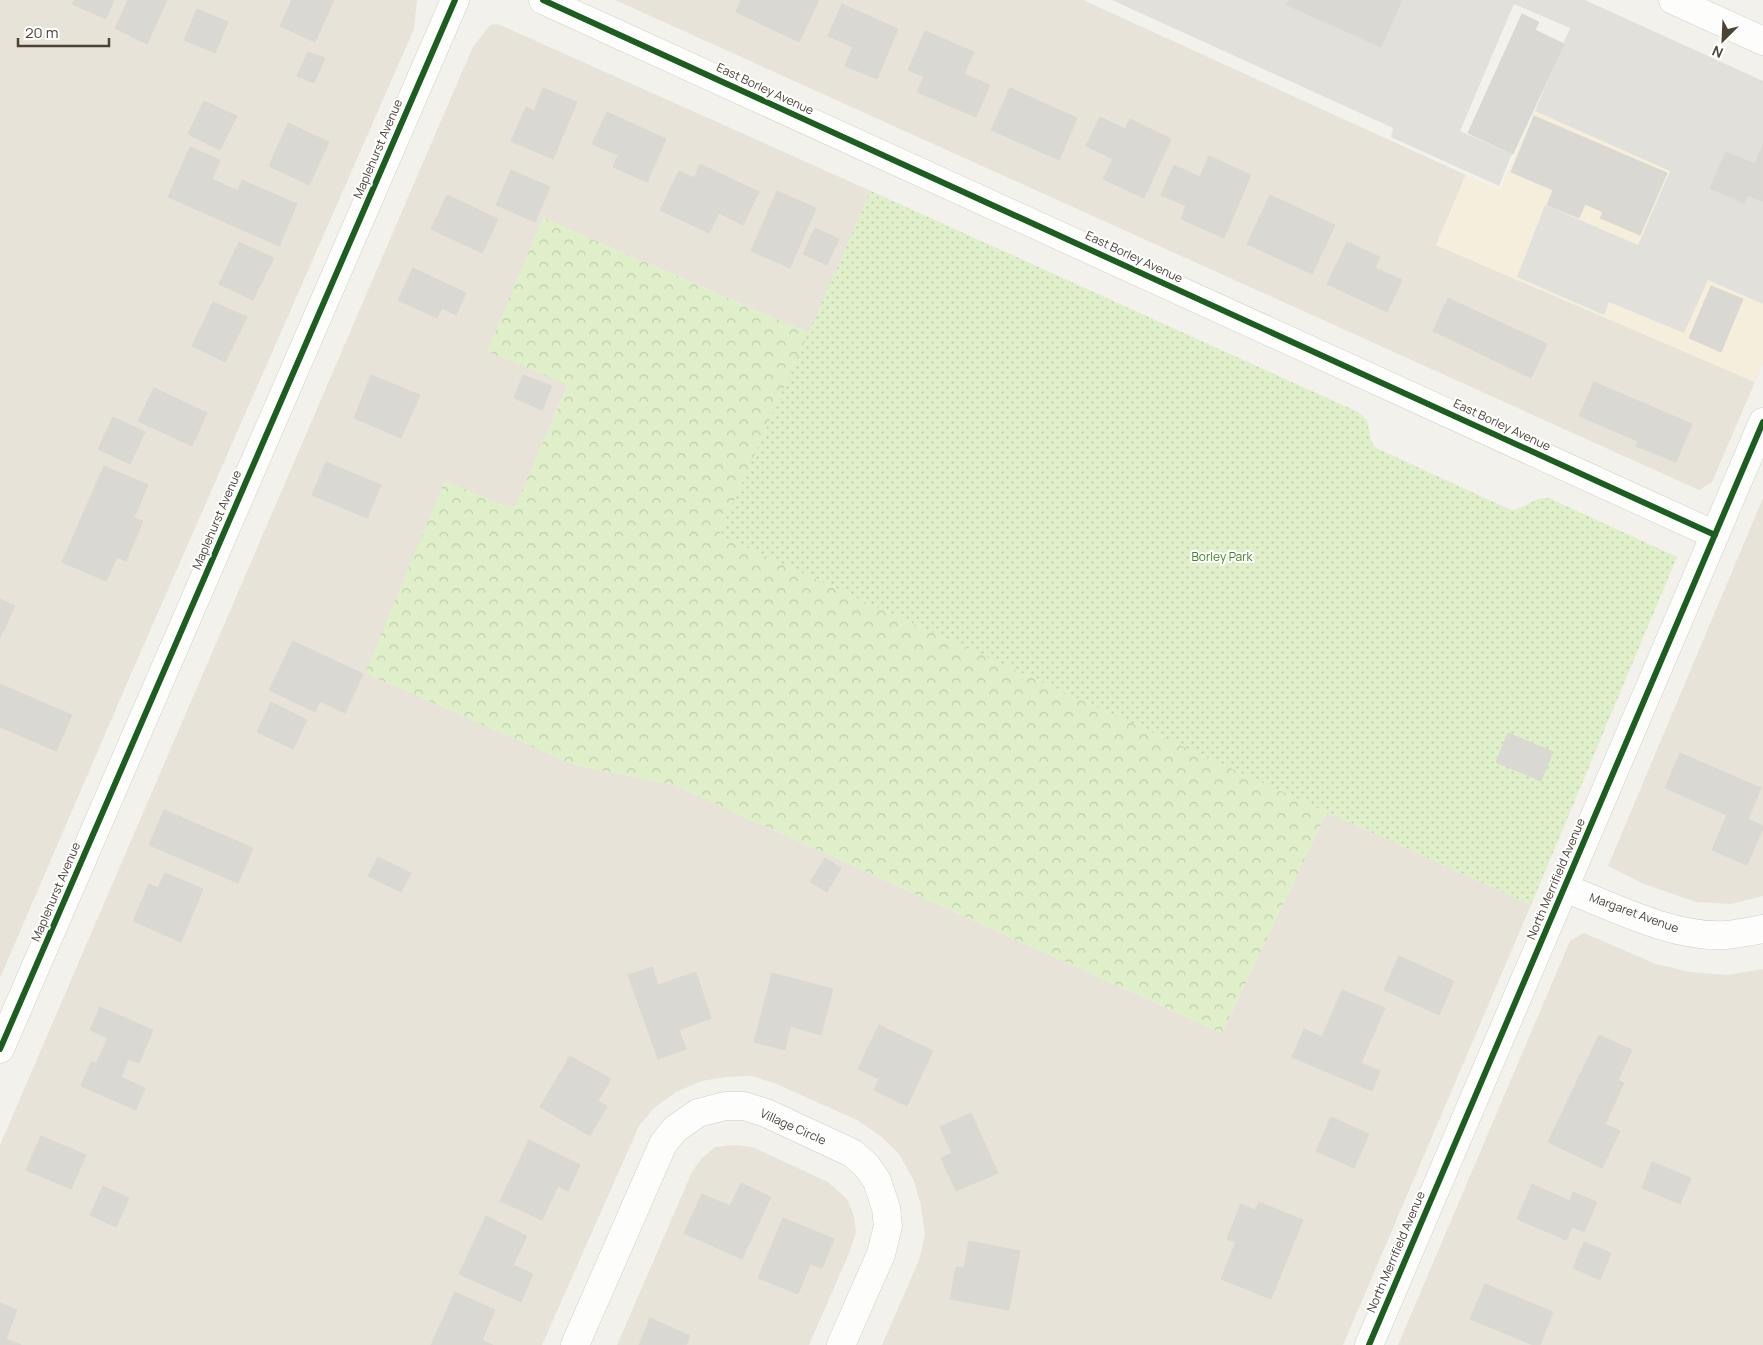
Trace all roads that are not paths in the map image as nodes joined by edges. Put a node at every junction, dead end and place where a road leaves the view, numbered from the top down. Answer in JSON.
{"nodes":[{"id":1,"x":455,"y":0,"type":"edge"},
{"id":2,"x":543,"y":0,"type":"edge"},
{"id":3,"x":1673,"y":0,"type":"edge"},
{"id":4,"x":1763,"y":41,"type":"edge"},
{"id":5,"x":1763,"y":422,"type":"edge"},
{"id":6,"x":1715,"y":535,"type":"junction"},
{"id":7,"x":1565,"y":888,"type":"junction"},
{"id":8,"x":1763,"y":929,"type":"edge"},
{"id":9,"x":0,"y":1050,"type":"edge"},
{"id":10,"x":575,"y":1345,"type":"edge"},
{"id":11,"x":841,"y":1345,"type":"edge"},
{"id":12,"x":1368,"y":1345,"type":"edge"}],
"edges":[{"from":1,"to":9,"type":"street","name":"Maplehurst Avenue"},
{"from":2,"to":6,"type":"street","name":"East Borley Avenue"},
{"from":3,"to":4,"type":"street"},
{"from":5,"to":6,"type":"street","name":"North Merrifield Avenue"},
{"from":6,"to":7,"type":"street","name":"North Merrifield Avenue"},
{"from":7,"to":8,"type":"street","name":"Margaret Avenue"},
{"from":7,"to":12,"type":"street","name":"North Merrifield Avenue"},
{"from":10,"to":11,"type":"street","name":"Village Circle"}]}
